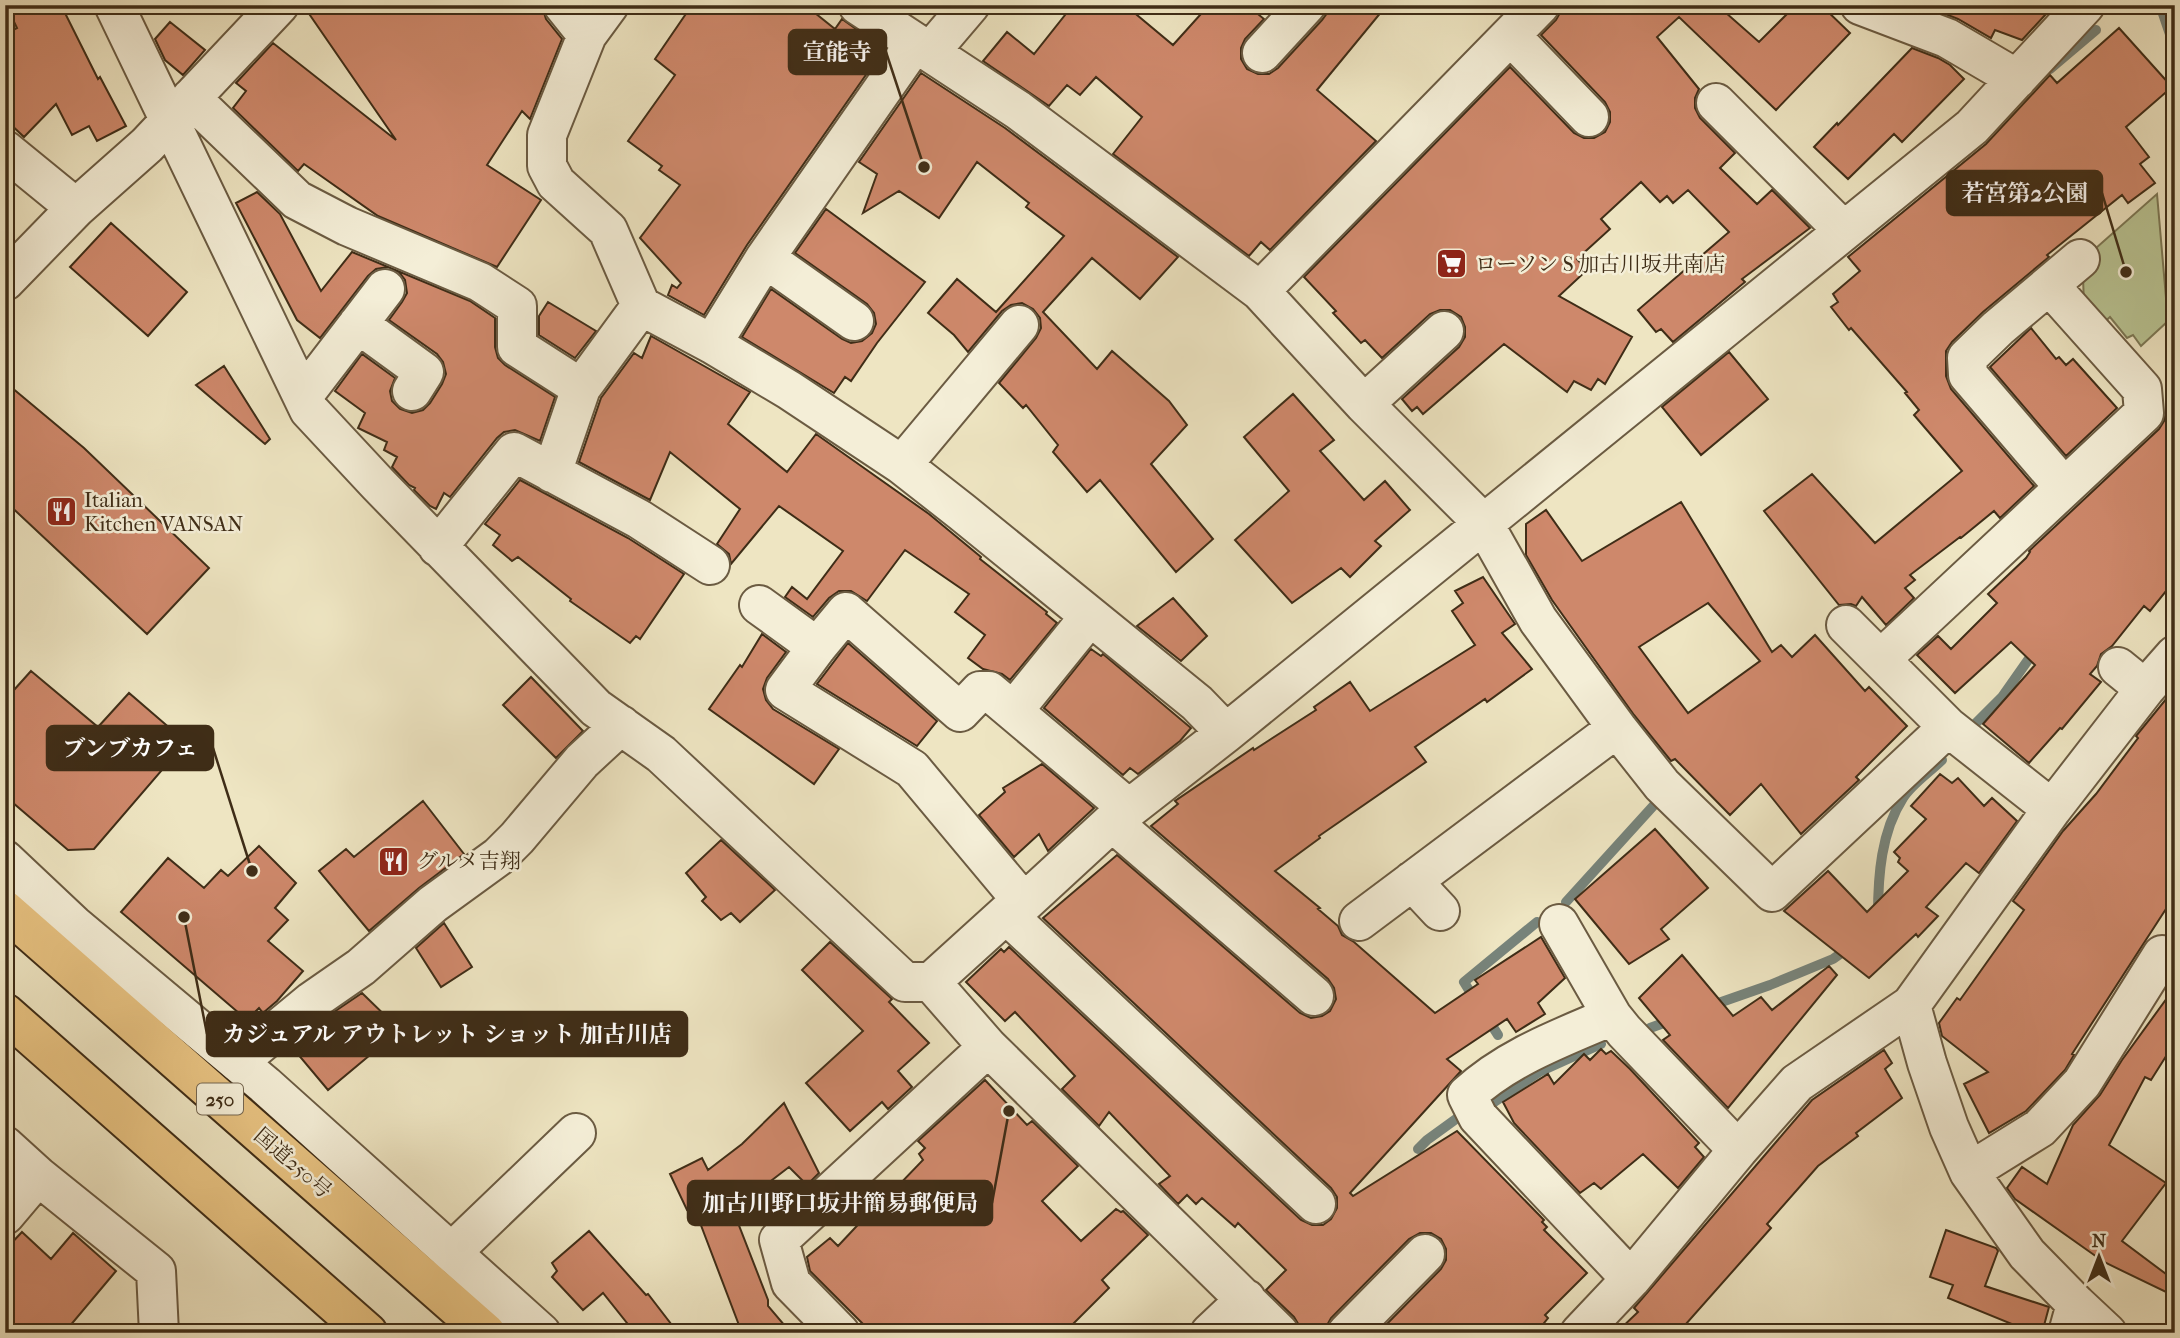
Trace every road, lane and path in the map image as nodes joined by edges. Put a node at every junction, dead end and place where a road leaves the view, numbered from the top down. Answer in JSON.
{"nodes":[{"id":1,"x":114,"y":5,"type":"edge"},
{"id":2,"x":279,"y":5,"type":"edge"},
{"id":3,"x":562,"y":5,"type":"edge"},
{"id":4,"x":858,"y":5,"type":"edge"},
{"id":5,"x":970,"y":5,"type":"edge"},
{"id":6,"x":1306,"y":5,"type":"edge"},
{"id":7,"x":1540,"y":5,"type":"edge"},
{"id":8,"x":1860,"y":5,"type":"edge"},
{"id":9,"x":2085,"y":5,"type":"edge"},
{"id":10,"x":598,"y":20,"type":"edge"},
{"id":11,"x":1511,"y":36,"type":"junction"},
{"id":12,"x":922,"y":48,"type":"junction"},
{"id":13,"x":1262,"y":53,"type":"dead end"},
{"id":14,"x":2017,"y":79,"type":"junction"},
{"id":15,"x":1716,"y":103,"type":"dead end"},
{"id":16,"x":180,"y":110,"type":"junction"},
{"id":17,"x":1589,"y":117,"type":"dead end"},
{"id":18,"x":5,"y":150,"type":"edge"},
{"id":19,"x":76,"y":208,"type":"junction"},
{"id":20,"x":1844,"y":231,"type":"junction"},
{"id":21,"x":765,"y":258,"type":"junction"},
{"id":22,"x":2080,"y":260,"type":"dead end"},
{"id":23,"x":5,"y":281,"type":"edge"},
{"id":24,"x":2050,"y":286,"type":"junction"},
{"id":25,"x":385,"y":289,"type":"dead end"},
{"id":26,"x":1260,"y":291,"type":"junction"},
{"id":27,"x":641,"y":306,"type":"junction"},
{"id":28,"x":854,"y":321,"type":"dead end"},
{"id":29,"x":358,"y":324,"type":"junction"},
{"id":30,"x":1019,"y":325,"type":"dead end"},
{"id":31,"x":1444,"y":331,"type":"dead end"},
{"id":32,"x":712,"y":344,"type":"junction"},
{"id":33,"x":581,"y":388,"type":"junction"},
{"id":34,"x":412,"y":391,"type":"dead end"},
{"id":35,"x":303,"y":396,"type":"junction"},
{"id":36,"x":1364,"y":404,"type":"junction"},
{"id":37,"x":902,"y":465,"type":"junction"},
{"id":38,"x":552,"y":473,"type":"junction"},
{"id":39,"x":2064,"y":487,"type":"junction"},
{"id":40,"x":1484,"y":524,"type":"junction"},
{"id":41,"x":438,"y":547,"type":"junction"},
{"id":42,"x":710,"y":565,"type":"dead end"},
{"id":43,"x":759,"y":605,"type":"dead end"},
{"id":44,"x":1090,"y":616,"type":"junction"},
{"id":45,"x":1846,"y":625,"type":"dead end"},
{"id":46,"x":817,"y":647,"type":"junction"},
{"id":47,"x":2175,"y":654,"type":"edge"},
{"id":48,"x":1881,"y":659,"type":"junction"},
{"id":49,"x":1014,"y":710,"type":"junction"},
{"id":50,"x":621,"y":725,"type":"junction"},
{"id":51,"x":1948,"y":727,"type":"junction"},
{"id":52,"x":1617,"y":728,"type":"junction"},
{"id":53,"x":1226,"y":733,"type":"junction"},
{"id":54,"x":2052,"y":809,"type":"junction"},
{"id":55,"x":1120,"y":815,"type":"junction"},
{"id":56,"x":5,"y":860,"type":"edge"},
{"id":57,"x":1412,"y":881,"type":"junction"},
{"id":58,"x":1015,"y":909,"type":"junction"},
{"id":59,"x":5,"y":910,"type":"edge"},
{"id":60,"x":1440,"y":911,"type":"dead end"},
{"id":61,"x":1359,"y":921,"type":"dead end"},
{"id":62,"x":1559,"y":924,"type":"dead end"},
{"id":63,"x":2170,"y":951,"type":"edge"},
{"id":64,"x":931,"y":982,"type":"junction"},
{"id":65,"x":1314,"y":996,"type":"dead end"},
{"id":66,"x":1911,"y":1005,"type":"junction"},
{"id":67,"x":5,"y":1013,"type":"edge"},
{"id":68,"x":1612,"y":1016,"type":"junction"},
{"id":69,"x":988,"y":1047,"type":"junction"},
{"id":70,"x":238,"y":1062,"type":"junction"},
{"id":71,"x":576,"y":1133,"type":"dead end"},
{"id":72,"x":5,"y":1146,"type":"edge"},
{"id":73,"x":1738,"y":1150,"type":"junction"},
{"id":74,"x":1969,"y":1172,"type":"junction"},
{"id":75,"x":38,"y":1176,"type":"junction"},
{"id":76,"x":1316,"y":1204,"type":"dead end"},
{"id":77,"x":5,"y":1215,"type":"edge"},
{"id":78,"x":451,"y":1253,"type":"junction"},
{"id":79,"x":1425,"y":1254,"type":"dead end"},
{"id":80,"x":1631,"y":1279,"type":"junction"},
{"id":81,"x":1246,"y":1299,"type":"junction"},
{"id":82,"x":2072,"y":1318,"type":"edge"},
{"id":83,"x":159,"y":1333,"type":"edge"},
{"id":84,"x":369,"y":1333,"type":"edge"},
{"id":85,"x":486,"y":1333,"type":"edge"},
{"id":86,"x":541,"y":1333,"type":"edge"},
{"id":87,"x":840,"y":1333,"type":"edge"},
{"id":88,"x":1210,"y":1333,"type":"edge"},
{"id":89,"x":1279,"y":1333,"type":"edge"},
{"id":90,"x":1347,"y":1333,"type":"edge"},
{"id":91,"x":1580,"y":1333,"type":"edge"},
{"id":92,"x":2107,"y":1333,"type":"edge"}],
"edges":[{"from":1,"to":16,"type":"street"},
{"from":2,"to":16,"type":"street"},
{"from":3,"to":10,"type":"street"},
{"from":4,"to":12,"type":"street"},
{"from":5,"to":12,"type":"street"},
{"from":6,"to":13,"type":"street"},
{"from":7,"to":11,"type":"street"},
{"from":8,"to":14,"type":"street"},
{"from":9,"to":14,"type":"street"},
{"from":10,"to":27,"type":"street"},
{"from":11,"to":17,"type":"street"},
{"from":11,"to":26,"type":"street"},
{"from":12,"to":21,"type":"street"},
{"from":12,"to":26,"type":"street"},
{"from":14,"to":20,"type":"street"},
{"from":15,"to":20,"type":"street"},
{"from":16,"to":19,"type":"street"},
{"from":16,"to":33,"type":"street"},
{"from":16,"to":35,"type":"street"},
{"from":18,"to":19,"type":"street"},
{"from":19,"to":23,"type":"street"},
{"from":20,"to":40,"type":"street"},
{"from":21,"to":28,"type":"street"},
{"from":21,"to":32,"type":"street"},
{"from":22,"to":24,"type":"street"},
{"from":24,"to":39,"type":"street"},
{"from":24,"to":39,"type":"street"},
{"from":25,"to":29,"type":"street"},
{"from":26,"to":36,"type":"street"},
{"from":27,"to":32,"type":"street"},
{"from":27,"to":33,"type":"street"},
{"from":29,"to":34,"type":"street"},
{"from":29,"to":35,"type":"street"},
{"from":30,"to":37,"type":"street"},
{"from":31,"to":36,"type":"street"},
{"from":32,"to":37,"type":"street"},
{"from":33,"to":38,"type":"street"},
{"from":35,"to":41,"type":"street"},
{"from":36,"to":40,"type":"street"},
{"from":37,"to":44,"type":"street"},
{"from":38,"to":41,"type":"street"},
{"from":38,"to":42,"type":"street"},
{"from":39,"to":48,"type":"street"},
{"from":40,"to":52,"type":"street"},
{"from":40,"to":53,"type":"street"},
{"from":41,"to":50,"type":"street"},
{"from":43,"to":46,"type":"street"},
{"from":44,"to":49,"type":"street"},
{"from":44,"to":53,"type":"street"},
{"from":45,"to":48,"type":"street"},
{"from":46,"to":49,"type":"street"},
{"from":46,"to":58,"type":"street"},
{"from":47,"to":54,"type":"street"},
{"from":48,"to":51,"type":"street"},
{"from":49,"to":55,"type":"street"},
{"from":50,"to":64,"type":"street"},
{"from":50,"to":70,"type":"street"},
{"from":51,"to":52,"type":"street"},
{"from":51,"to":54,"type":"street"},
{"from":52,"to":57,"type":"street"},
{"from":53,"to":55,"type":"street"},
{"from":54,"to":66,"type":"street"},
{"from":55,"to":58,"type":"street"},
{"from":55,"to":65,"type":"street"},
{"from":56,"to":70,"type":"street"},
{"from":57,"to":60,"type":"street"},
{"from":57,"to":61,"type":"street"},
{"from":58,"to":64,"type":"street"},
{"from":58,"to":76,"type":"street"},
{"from":59,"to":85,"type":"highway","name":"国道250号","number":"250"},
{"from":62,"to":68,"type":"street"},
{"from":63,"to":74,"type":"street"},
{"from":64,"to":69,"type":"street"},
{"from":66,"to":73,"type":"street"},
{"from":66,"to":74,"type":"street"},
{"from":67,"to":84,"type":"highway"},
{"from":68,"to":73,"type":"street"},
{"from":68,"to":80,"type":"street"},
{"from":69,"to":81,"type":"street"},
{"from":69,"to":87,"type":"street"},
{"from":70,"to":78,"type":"street"},
{"from":71,"to":78,"type":"street"},
{"from":72,"to":75,"type":"street"},
{"from":73,"to":80,"type":"street"},
{"from":74,"to":82,"type":"street"},
{"from":75,"to":77,"type":"street"},
{"from":75,"to":83,"type":"street"},
{"from":78,"to":86,"type":"street"},
{"from":79,"to":90,"type":"street"},
{"from":80,"to":91,"type":"street"},
{"from":81,"to":88,"type":"street"},
{"from":81,"to":89,"type":"street"},
{"from":82,"to":92,"type":"street"}]}
